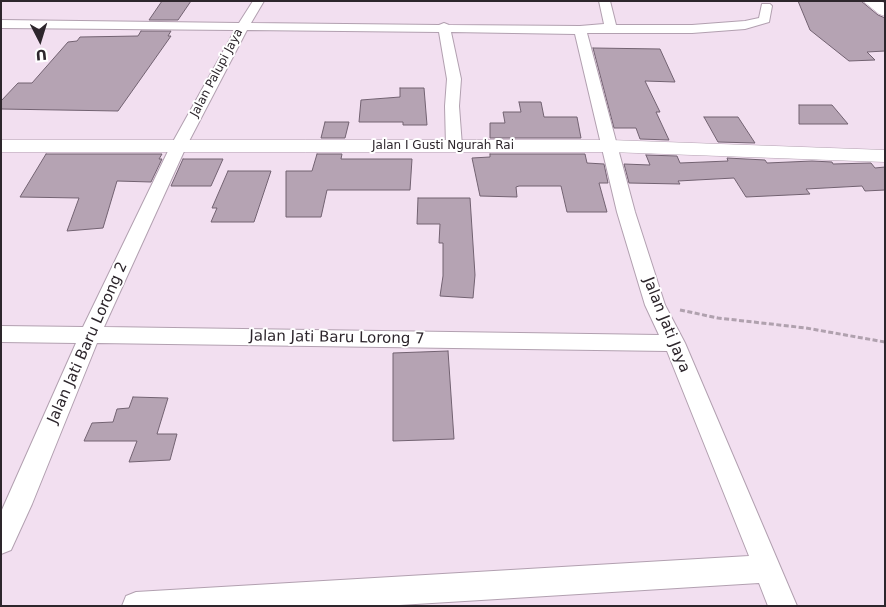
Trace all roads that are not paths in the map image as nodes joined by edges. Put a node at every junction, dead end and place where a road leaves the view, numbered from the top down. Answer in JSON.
{"nodes":[{"id":1,"x":259,"y":1,"type":"edge"},
{"id":2,"x":604,"y":1,"type":"edge"},
{"id":3,"x":870,"y":1,"type":"edge"},
{"id":4,"x":766,"y":6,"type":"dead end"},
{"id":5,"x":885,"y":11,"type":"edge"},
{"id":6,"x":1,"y":24,"type":"edge"},
{"id":7,"x":244,"y":25,"type":"junction"},
{"id":8,"x":444,"y":27,"type":"junction"},
{"id":9,"x":589,"y":29,"type":"junction"},
{"id":10,"x":1,"y":146,"type":"edge"},
{"id":11,"x":454,"y":146,"type":"junction"},
{"id":12,"x":610,"y":146,"type":"junction"},
{"id":13,"x":178,"y":147,"type":"junction"},
{"id":14,"x":885,"y":156,"type":"edge"},
{"id":15,"x":1,"y":334,"type":"edge"},
{"id":16,"x":90,"y":335,"type":"junction"},
{"id":17,"x":674,"y":343,"type":"junction"},
{"id":18,"x":1,"y":541,"type":"edge"},
{"id":19,"x":767,"y":569,"type":"junction"},
{"id":20,"x":136,"y":606,"type":"edge"},
{"id":21,"x":783,"y":606,"type":"edge"}],
"edges":[{"from":1,"to":7,"type":"street","name":"Jalan Palupi Jaya"},
{"from":2,"to":9,"type":"street"},
{"from":3,"to":5,"type":"main road"},
{"from":4,"to":9,"type":"street"},
{"from":6,"to":7,"type":"street"},
{"from":7,"to":8,"type":"street"},
{"from":7,"to":13,"type":"street","name":"Jalan Palupi Jaya"},
{"from":8,"to":9,"type":"street"},
{"from":8,"to":11,"type":"street"},
{"from":9,"to":12,"type":"street","name":"Jalan Jati Jaya"},
{"from":10,"to":13,"type":"main road","name":"Jalan I Gusti Ngurah Rai"},
{"from":11,"to":12,"type":"main road","name":"Jalan I Gusti Ngurah Rai"},
{"from":11,"to":13,"type":"main road","name":"Jalan I Gusti Ngurah Rai"},
{"from":12,"to":14,"type":"main road","name":"Jalan I Gusti Ngurah Rai"},
{"from":12,"to":17,"type":"street","name":"Jalan Jati Jaya"},
{"from":13,"to":16,"type":"street","name":"Jalan Jati Baru Lorong 2"},
{"from":15,"to":16,"type":"street","name":"Jalan Jati Baru Lorong 7"},
{"from":16,"to":17,"type":"street","name":"Jalan Jati Baru Lorong 7"},
{"from":16,"to":18,"type":"street","name":"Jalan Jati Baru Lorong 2"},
{"from":17,"to":19,"type":"street","name":"Jalan Jati Jaya"},
{"from":19,"to":20,"type":"street"},
{"from":19,"to":21,"type":"street","name":"Jalan Jati Jaya"}]}
